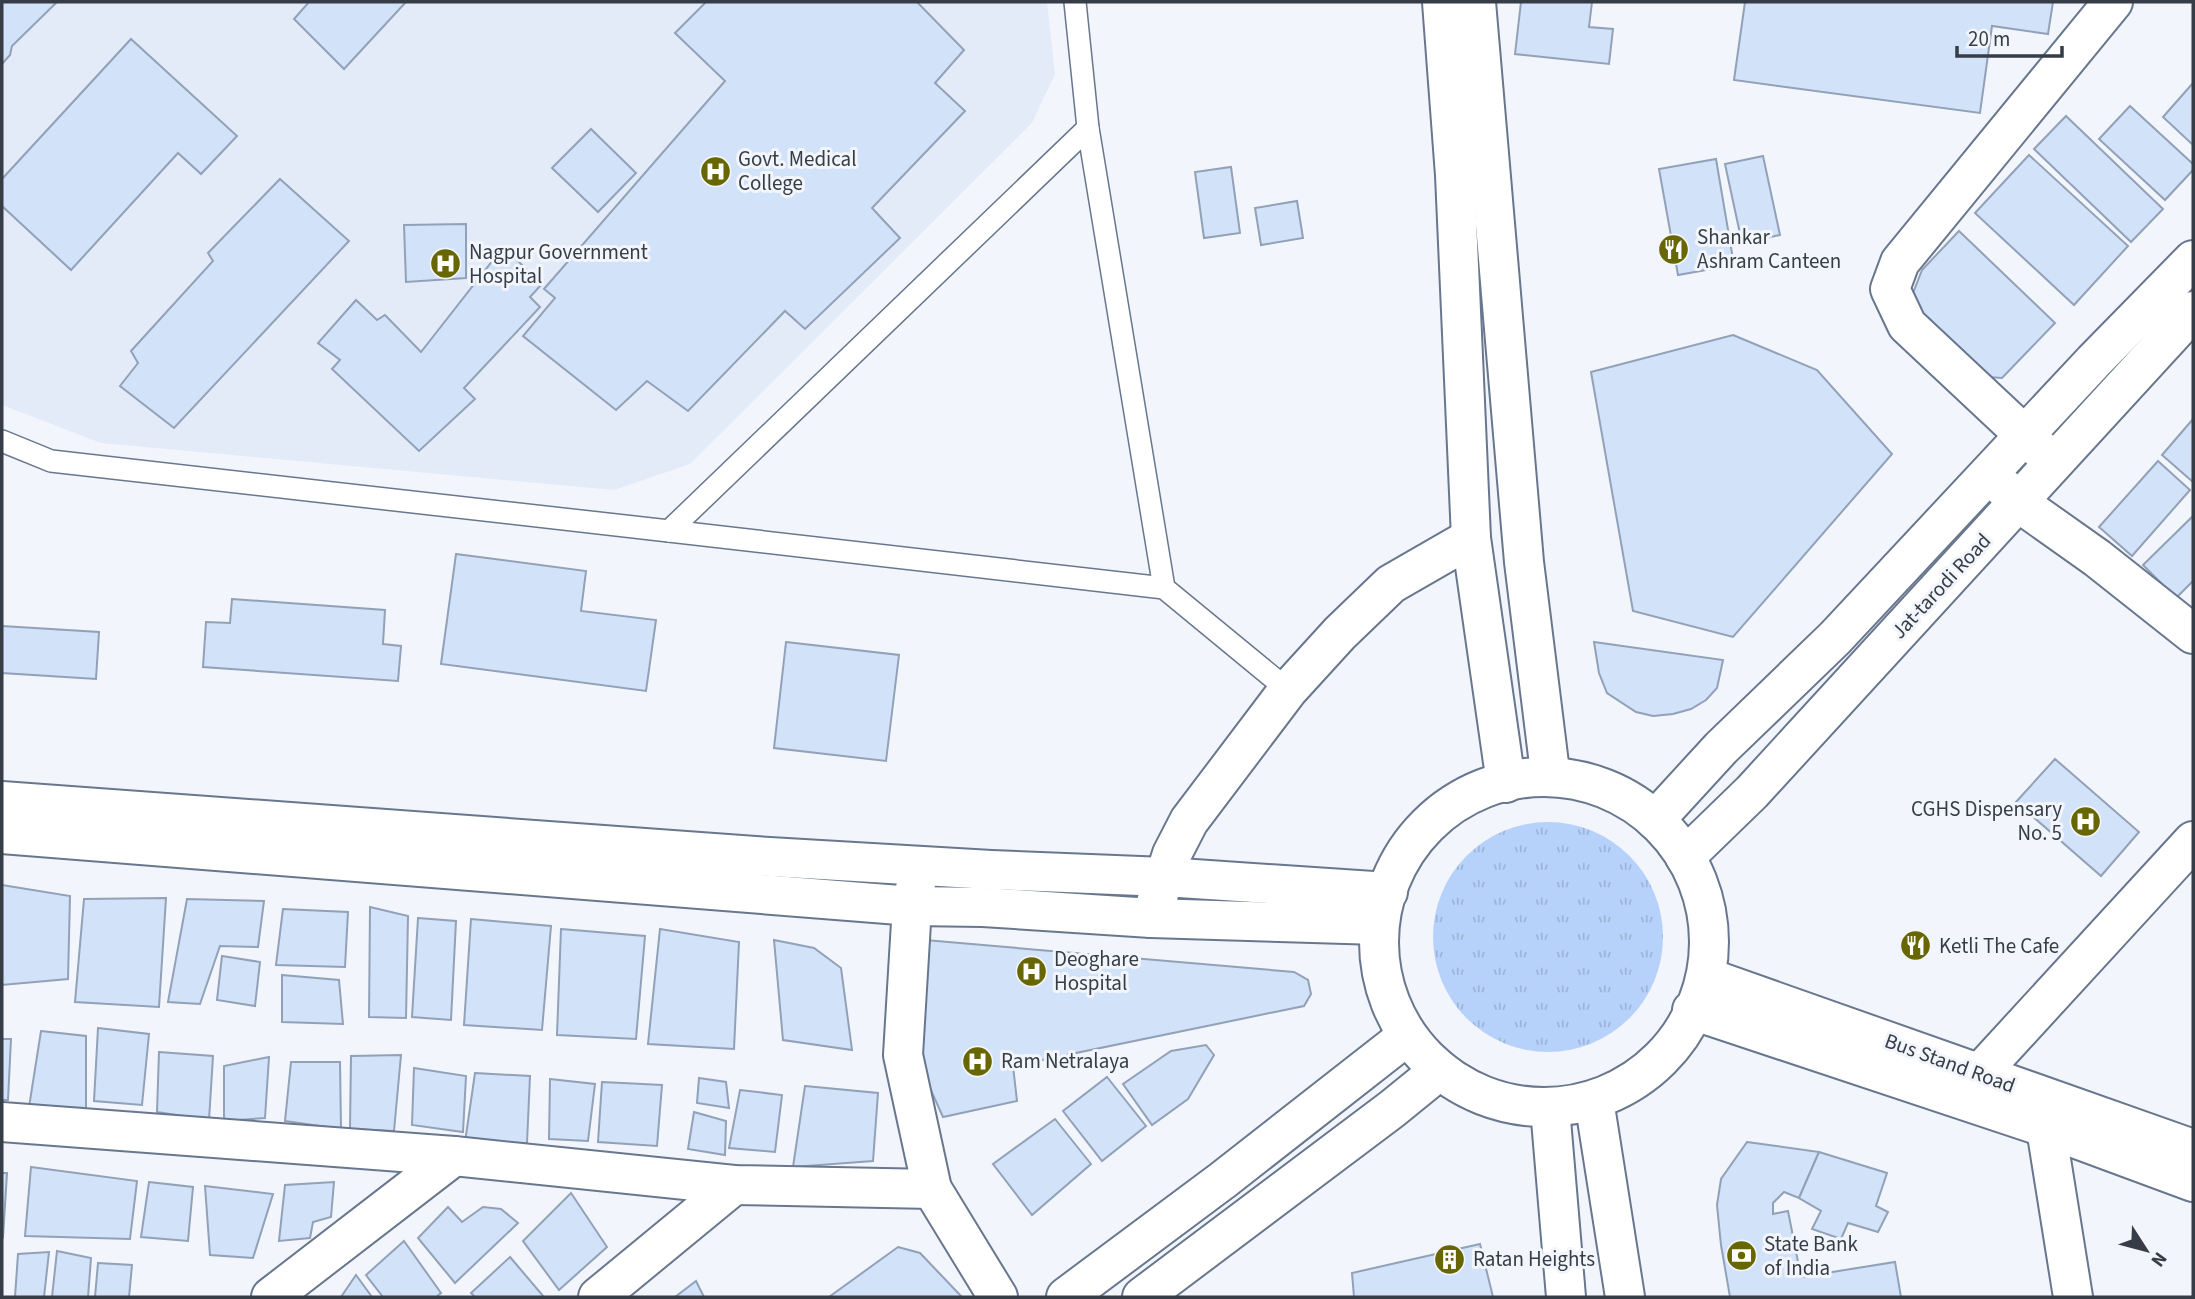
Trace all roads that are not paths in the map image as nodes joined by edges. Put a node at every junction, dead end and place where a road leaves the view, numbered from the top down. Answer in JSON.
{"nodes":[{"id":1,"x":1075,"y":2,"type":"edge"},
{"id":2,"x":1442,"y":2,"type":"edge"},
{"id":3,"x":1476,"y":2,"type":"edge"},
{"id":4,"x":2113,"y":2,"type":"edge"},
{"id":5,"x":1088,"y":128,"type":"junction"},
{"id":6,"x":2193,"y":260,"type":"edge"},
{"id":7,"x":2193,"y":311,"type":"edge"},
{"id":8,"x":2024,"y":436,"type":"junction"},
{"id":9,"x":2,"y":441,"type":"edge"},
{"id":10,"x":2054,"y":463,"type":"junction"},
{"id":11,"x":1989,"y":472,"type":"junction"},
{"id":12,"x":2018,"y":502,"type":"junction"},
{"id":13,"x":669,"y":531,"type":"junction"},
{"id":14,"x":1471,"y":538,"type":"junction"},
{"id":15,"x":1164,"y":588,"type":"junction"},
{"id":16,"x":2193,"y":634,"type":"edge"},
{"id":17,"x":1288,"y":691,"type":"junction"},
{"id":18,"x":1550,"y":772,"type":"junction"},
{"id":19,"x":1506,"y":783,"type":"junction"},
{"id":20,"x":2,"y":801,"type":"edge"},
{"id":21,"x":1655,"y":820,"type":"junction"},
{"id":22,"x":2,"y":834,"type":"edge"},
{"id":23,"x":2193,"y":841,"type":"edge"},
{"id":24,"x":1685,"y":857,"type":"junction"},
{"id":25,"x":919,"y":866,"type":"junction"},
{"id":26,"x":1165,"y":877,"type":"junction"},
{"id":27,"x":912,"y":906,"type":"junction"},
{"id":28,"x":1383,"y":909,"type":"junction"},
{"id":29,"x":1151,"y":918,"type":"junction"},
{"id":30,"x":1699,"y":993,"type":"junction"},
{"id":31,"x":1406,"y":1036,"type":"junction"},
{"id":32,"x":1440,"y":1070,"type":"junction"},
{"id":33,"x":1980,"y":1073,"type":"junction"},
{"id":34,"x":1594,"y":1100,"type":"junction"},
{"id":35,"x":1550,"y":1108,"type":"junction"},
{"id":36,"x":2044,"y":1112,"type":"junction"},
{"id":37,"x":2,"y":1122,"type":"edge"},
{"id":38,"x":2193,"y":1150,"type":"edge"},
{"id":39,"x":454,"y":1156,"type":"junction"},
{"id":40,"x":2193,"y":1182,"type":"edge"},
{"id":41,"x":734,"y":1185,"type":"junction"},
{"id":42,"x":932,"y":1189,"type":"junction"},
{"id":43,"x":271,"y":1297,"type":"edge"},
{"id":44,"x":598,"y":1297,"type":"edge"},
{"id":45,"x":998,"y":1297,"type":"edge"},
{"id":46,"x":1066,"y":1297,"type":"edge"},
{"id":47,"x":1142,"y":1297,"type":"edge"},
{"id":48,"x":1566,"y":1297,"type":"edge"},
{"id":49,"x":1625,"y":1297,"type":"edge"},
{"id":50,"x":2073,"y":1297,"type":"edge"}],
"edges":[{"from":1,"to":5,"type":"lane"},
{"from":2,"to":14,"type":"main road"},
{"from":3,"to":18,"type":"main road"},
{"from":4,"to":8,"type":"main road"},
{"from":5,"to":13,"type":"lane"},
{"from":5,"to":15,"type":"lane"},
{"from":6,"to":8,"type":"main road"},
{"from":7,"to":10,"type":"main road","name":"Jat-tarodi Road"},
{"from":8,"to":10,"type":"main road"},
{"from":8,"to":11,"type":"main road"},
{"from":9,"to":13,"type":"lane"},
{"from":10,"to":12,"type":"main road","name":"Jat-tarodi Road"},
{"from":11,"to":12,"type":"main road"},
{"from":11,"to":21,"type":"main road"},
{"from":12,"to":16,"type":"main road"},
{"from":12,"to":24,"type":"main road","name":"Jat-tarodi Road"},
{"from":13,"to":15,"type":"lane"},
{"from":14,"to":17,"type":"main road"},
{"from":14,"to":19,"type":"main road"},
{"from":15,"to":17,"type":"lane"},
{"from":17,"to":26,"type":"main road"},
{"from":18,"to":19,"type":"main road"},
{"from":18,"to":21,"type":"main road"},
{"from":19,"to":28,"type":"main road"},
{"from":20,"to":25,"type":"main road"},
{"from":21,"to":24,"type":"main road"},
{"from":22,"to":27,"type":"main road"},
{"from":23,"to":33,"type":"main road"},
{"from":24,"to":30,"type":"main road"},
{"from":25,"to":26,"type":"main road"},
{"from":25,"to":27,"type":"main road"},
{"from":26,"to":28,"type":"main road"},
{"from":26,"to":29,"type":"main road"},
{"from":27,"to":29,"type":"main road"},
{"from":27,"to":42,"type":"main road"},
{"from":28,"to":29,"type":"main road"},
{"from":28,"to":31,"type":"main road"},
{"from":30,"to":33,"type":"main road","name":"Bus Stand Road"},
{"from":30,"to":34,"type":"main road"},
{"from":30,"to":36,"type":"main road"},
{"from":31,"to":32,"type":"main road"},
{"from":31,"to":46,"type":"main road"},
{"from":32,"to":35,"type":"main road"},
{"from":32,"to":47,"type":"main road"},
{"from":33,"to":36,"type":"main road","name":"Bus Stand Road"},
{"from":34,"to":35,"type":"main road"},
{"from":34,"to":49,"type":"main road"},
{"from":35,"to":48,"type":"main road"},
{"from":36,"to":38,"type":"main road","name":"Bus Stand Road"},
{"from":36,"to":40,"type":"main road"},
{"from":36,"to":50,"type":"main road"},
{"from":37,"to":39,"type":"main road"},
{"from":39,"to":41,"type":"main road"},
{"from":39,"to":43,"type":"main road"},
{"from":41,"to":42,"type":"main road"},
{"from":41,"to":44,"type":"main road"},
{"from":42,"to":45,"type":"main road"}]}
